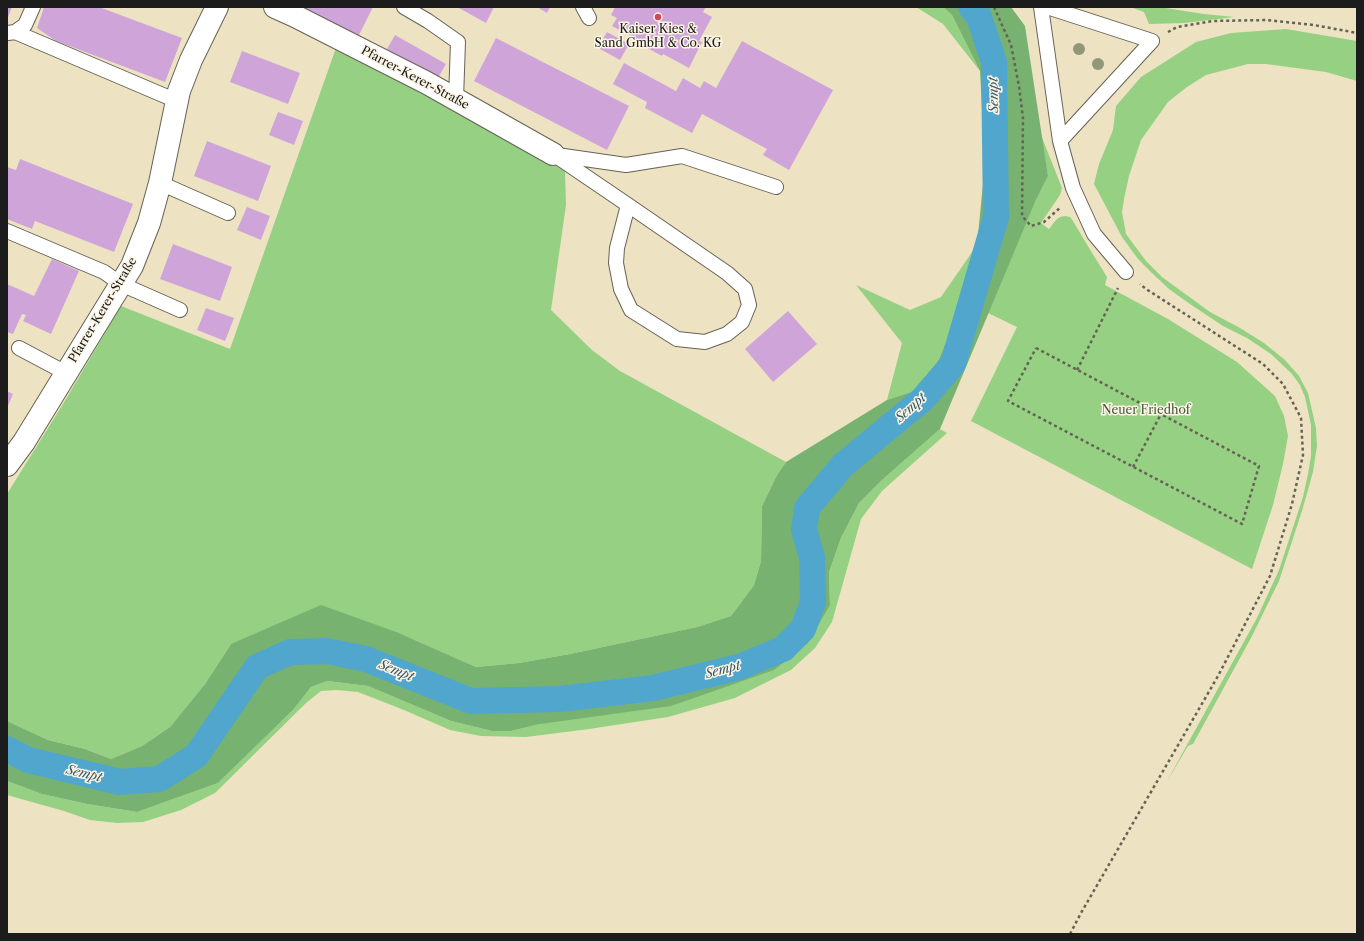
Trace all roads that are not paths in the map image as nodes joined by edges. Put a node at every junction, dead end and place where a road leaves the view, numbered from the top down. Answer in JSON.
{"nodes":[{"id":1,"x":33,"y":7,"type":"edge"},
{"id":2,"x":217,"y":7,"type":"edge"},
{"id":3,"x":275,"y":7,"type":"edge"},
{"id":4,"x":404,"y":7,"type":"edge"},
{"id":5,"x":1041,"y":7,"type":"edge"},
{"id":6,"x":1047,"y":7,"type":"edge"},
{"id":7,"x":11,"y":33,"type":"edge"},
{"id":8,"x":456,"y":99,"type":"junction"},
{"id":9,"x":177,"y":102,"type":"junction"},
{"id":10,"x":1060,"y":141,"type":"junction"},
{"id":11,"x":553,"y":154,"type":"junction"},
{"id":12,"x":160,"y":184,"type":"junction"},
{"id":13,"x":776,"y":187,"type":"dead end"},
{"id":14,"x":628,"y":205,"type":"junction"},
{"id":15,"x":228,"y":213,"type":"dead end"},
{"id":16,"x":7,"y":231,"type":"edge"},
{"id":17,"x":1126,"y":272,"type":"road end"},
{"id":18,"x":121,"y":284,"type":"junction"},
{"id":19,"x":180,"y":310,"type":"dead end"},
{"id":20,"x":19,"y":348,"type":"dead end"},
{"id":21,"x":66,"y":372,"type":"junction"},
{"id":22,"x":7,"y":465,"type":"edge"}],
"edges":[{"from":1,"to":7,"type":"lane"},
{"from":2,"to":9,"type":"street","name":"Pfarrer-Kerer-Straße"},
{"from":3,"to":8,"type":"street","name":"Pfarrer-Kerer-Straße"},
{"from":4,"to":8,"type":"lane"},
{"from":5,"to":10,"type":"lane"},
{"from":6,"to":10,"type":"lane"},
{"from":7,"to":9,"type":"lane"},
{"from":8,"to":11,"type":"street","name":"Pfarrer-Kerer-Straße"},
{"from":9,"to":12,"type":"street","name":"Pfarrer-Kerer-Straße"},
{"from":10,"to":17,"type":"lane"},
{"from":11,"to":13,"type":"lane"},
{"from":11,"to":14,"type":"lane"},
{"from":12,"to":15,"type":"lane"},
{"from":12,"to":18,"type":"street","name":"Pfarrer-Kerer-Straße"},
{"from":14,"to":14,"type":"lane"},
{"from":16,"to":18,"type":"lane"},
{"from":18,"to":19,"type":"lane"},
{"from":18,"to":21,"type":"street","name":"Pfarrer-Kerer-Straße"},
{"from":20,"to":21,"type":"lane"},
{"from":21,"to":22,"type":"street","name":"Pfarrer-Kerer-Straße"}]}
